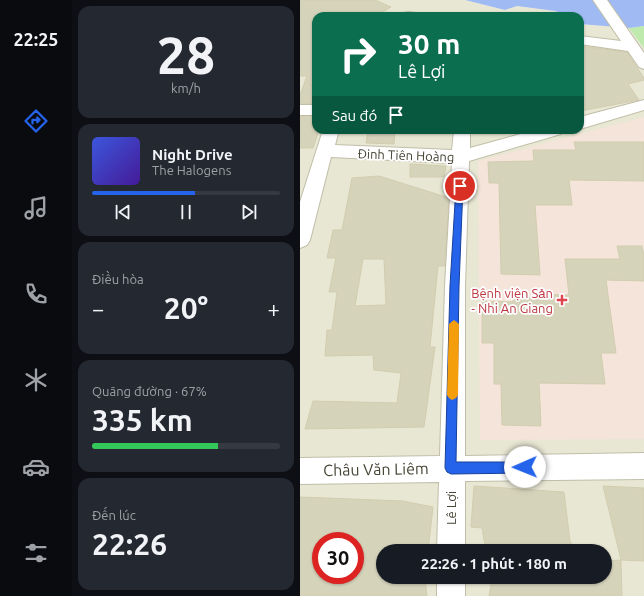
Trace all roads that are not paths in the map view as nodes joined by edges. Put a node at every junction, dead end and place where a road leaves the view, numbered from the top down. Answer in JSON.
{"nodes":[{"id":1,"x":600,"y":0,"type":"edge"},
{"id":2,"x":584,"y":40,"type":"edge"},
{"id":3,"x":629,"y":42,"type":"junction"},
{"id":4,"x":644,"y":64,"type":"edge"},
{"id":5,"x":644,"y":104,"type":"edge"},
{"id":6,"x":300,"y":110,"type":"edge"},
{"id":7,"x":312,"y":110,"type":"edge"},
{"id":8,"x":584,"y":122,"type":"edge"},
{"id":9,"x":329,"y":134,"type":"edge"},
{"id":10,"x":462,"y":134,"type":"edge"},
{"id":11,"x":541,"y":134,"type":"edge"},
{"id":12,"x":326,"y":151,"type":"junction"},
{"id":13,"x":461,"y":157,"type":"junction"},
{"id":14,"x":300,"y":240,"type":"edge"},
{"id":15,"x":644,"y":466,"type":"edge"},
{"id":16,"x":451,"y":468,"type":"junction"},
{"id":17,"x":300,"y":471,"type":"edge"},
{"id":18,"x":451,"y":544,"type":"edge"},
{"id":19,"x":451,"y":584,"type":"edge"},
{"id":20,"x":451,"y":596,"type":"edge"}],
"edges":[{"from":1,"to":3,"type":"street"},
{"from":2,"to":3,"type":"street"},
{"from":3,"to":4,"type":"street"},
{"from":5,"to":8,"type":"street"},
{"from":6,"to":7,"type":"street"},
{"from":9,"to":12,"type":"street"},
{"from":10,"to":13,"type":"street","name":"Lê Lợi"},
{"from":11,"to":13,"type":"street","name":"Đinh Tiên Hoàng"},
{"from":12,"to":13,"type":"street","name":"Đinh Tiên Hoàng"},
{"from":12,"to":14,"type":"street"},
{"from":13,"to":16,"type":"street","name":"Lê Lợi"},
{"from":15,"to":16,"type":"street","name":"Châu Văn Liêm"},
{"from":16,"to":17,"type":"street","name":"Châu Văn Liêm"},
{"from":16,"to":18,"type":"street","name":"Lê Lợi"},
{"from":19,"to":20,"type":"street"}]}
